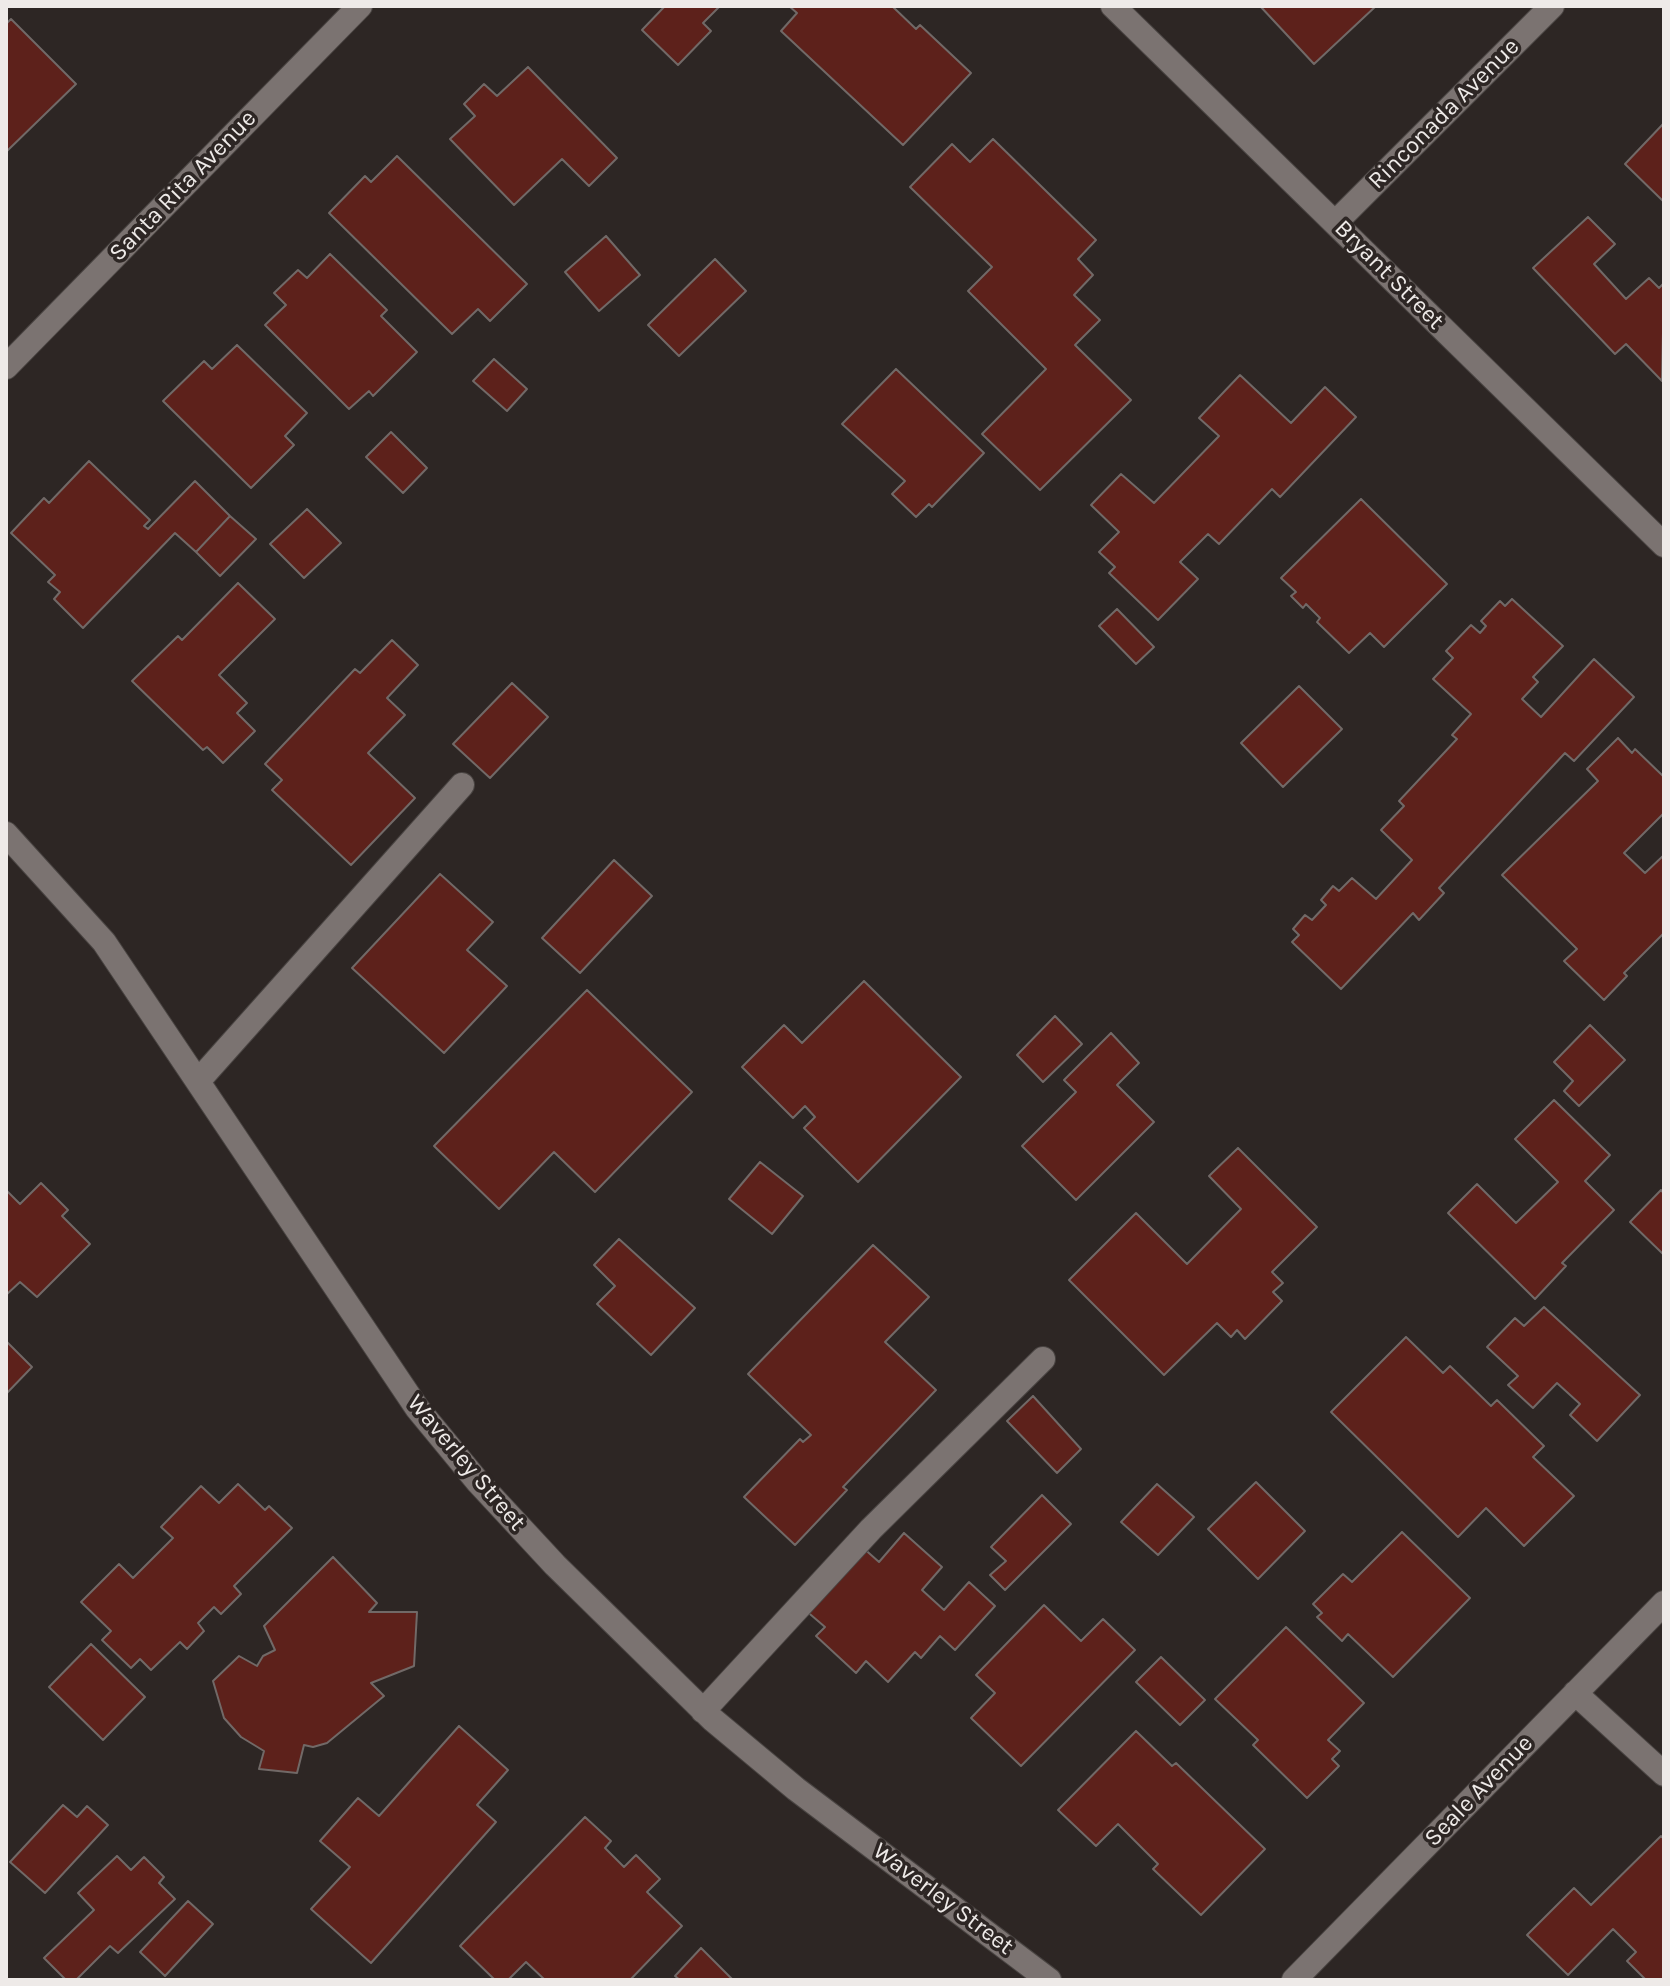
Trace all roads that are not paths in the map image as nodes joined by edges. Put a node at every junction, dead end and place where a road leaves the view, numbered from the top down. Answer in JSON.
{"nodes":[{"id":1,"x":360,"y":6,"type":"edge"},
{"id":2,"x":1113,"y":6,"type":"edge"},
{"id":3,"x":1552,"y":6,"type":"edge"},
{"id":4,"x":1336,"y":222,"type":"junction"},
{"id":5,"x":6,"y":367,"type":"edge"},
{"id":6,"x":1664,"y":545,"type":"edge"},
{"id":7,"x":462,"y":785,"type":"dead end"},
{"id":8,"x":6,"y":834,"type":"edge"},
{"id":9,"x":200,"y":1079,"type":"junction"},
{"id":10,"x":1043,"y":1359,"type":"dead end"},
{"id":11,"x":1664,"y":1603,"type":"edge"},
{"id":12,"x":1575,"y":1693,"type":"junction"},
{"id":13,"x":703,"y":1711,"type":"junction"},
{"id":14,"x":1664,"y":1774,"type":"edge"},
{"id":15,"x":1049,"y":1980,"type":"edge"},
{"id":16,"x":1294,"y":1980,"type":"edge"}],
"edges":[{"from":1,"to":5,"type":"street","name":"Santa Rita Avenue"},
{"from":2,"to":4,"type":"street","name":"Bryant Street"},
{"from":3,"to":4,"type":"street","name":"Rinconada Avenue"},
{"from":4,"to":6,"type":"street","name":"Bryant Street"},
{"from":7,"to":9,"type":"street"},
{"from":8,"to":9,"type":"street","name":"Waverley Street"},
{"from":9,"to":13,"type":"street","name":"Waverley Street"},
{"from":10,"to":13,"type":"street"},
{"from":11,"to":12,"type":"street","name":"Seale Avenue"},
{"from":12,"to":14,"type":"street"},
{"from":12,"to":16,"type":"street","name":"Seale Avenue"},
{"from":13,"to":15,"type":"street","name":"Waverley Street"}]}
